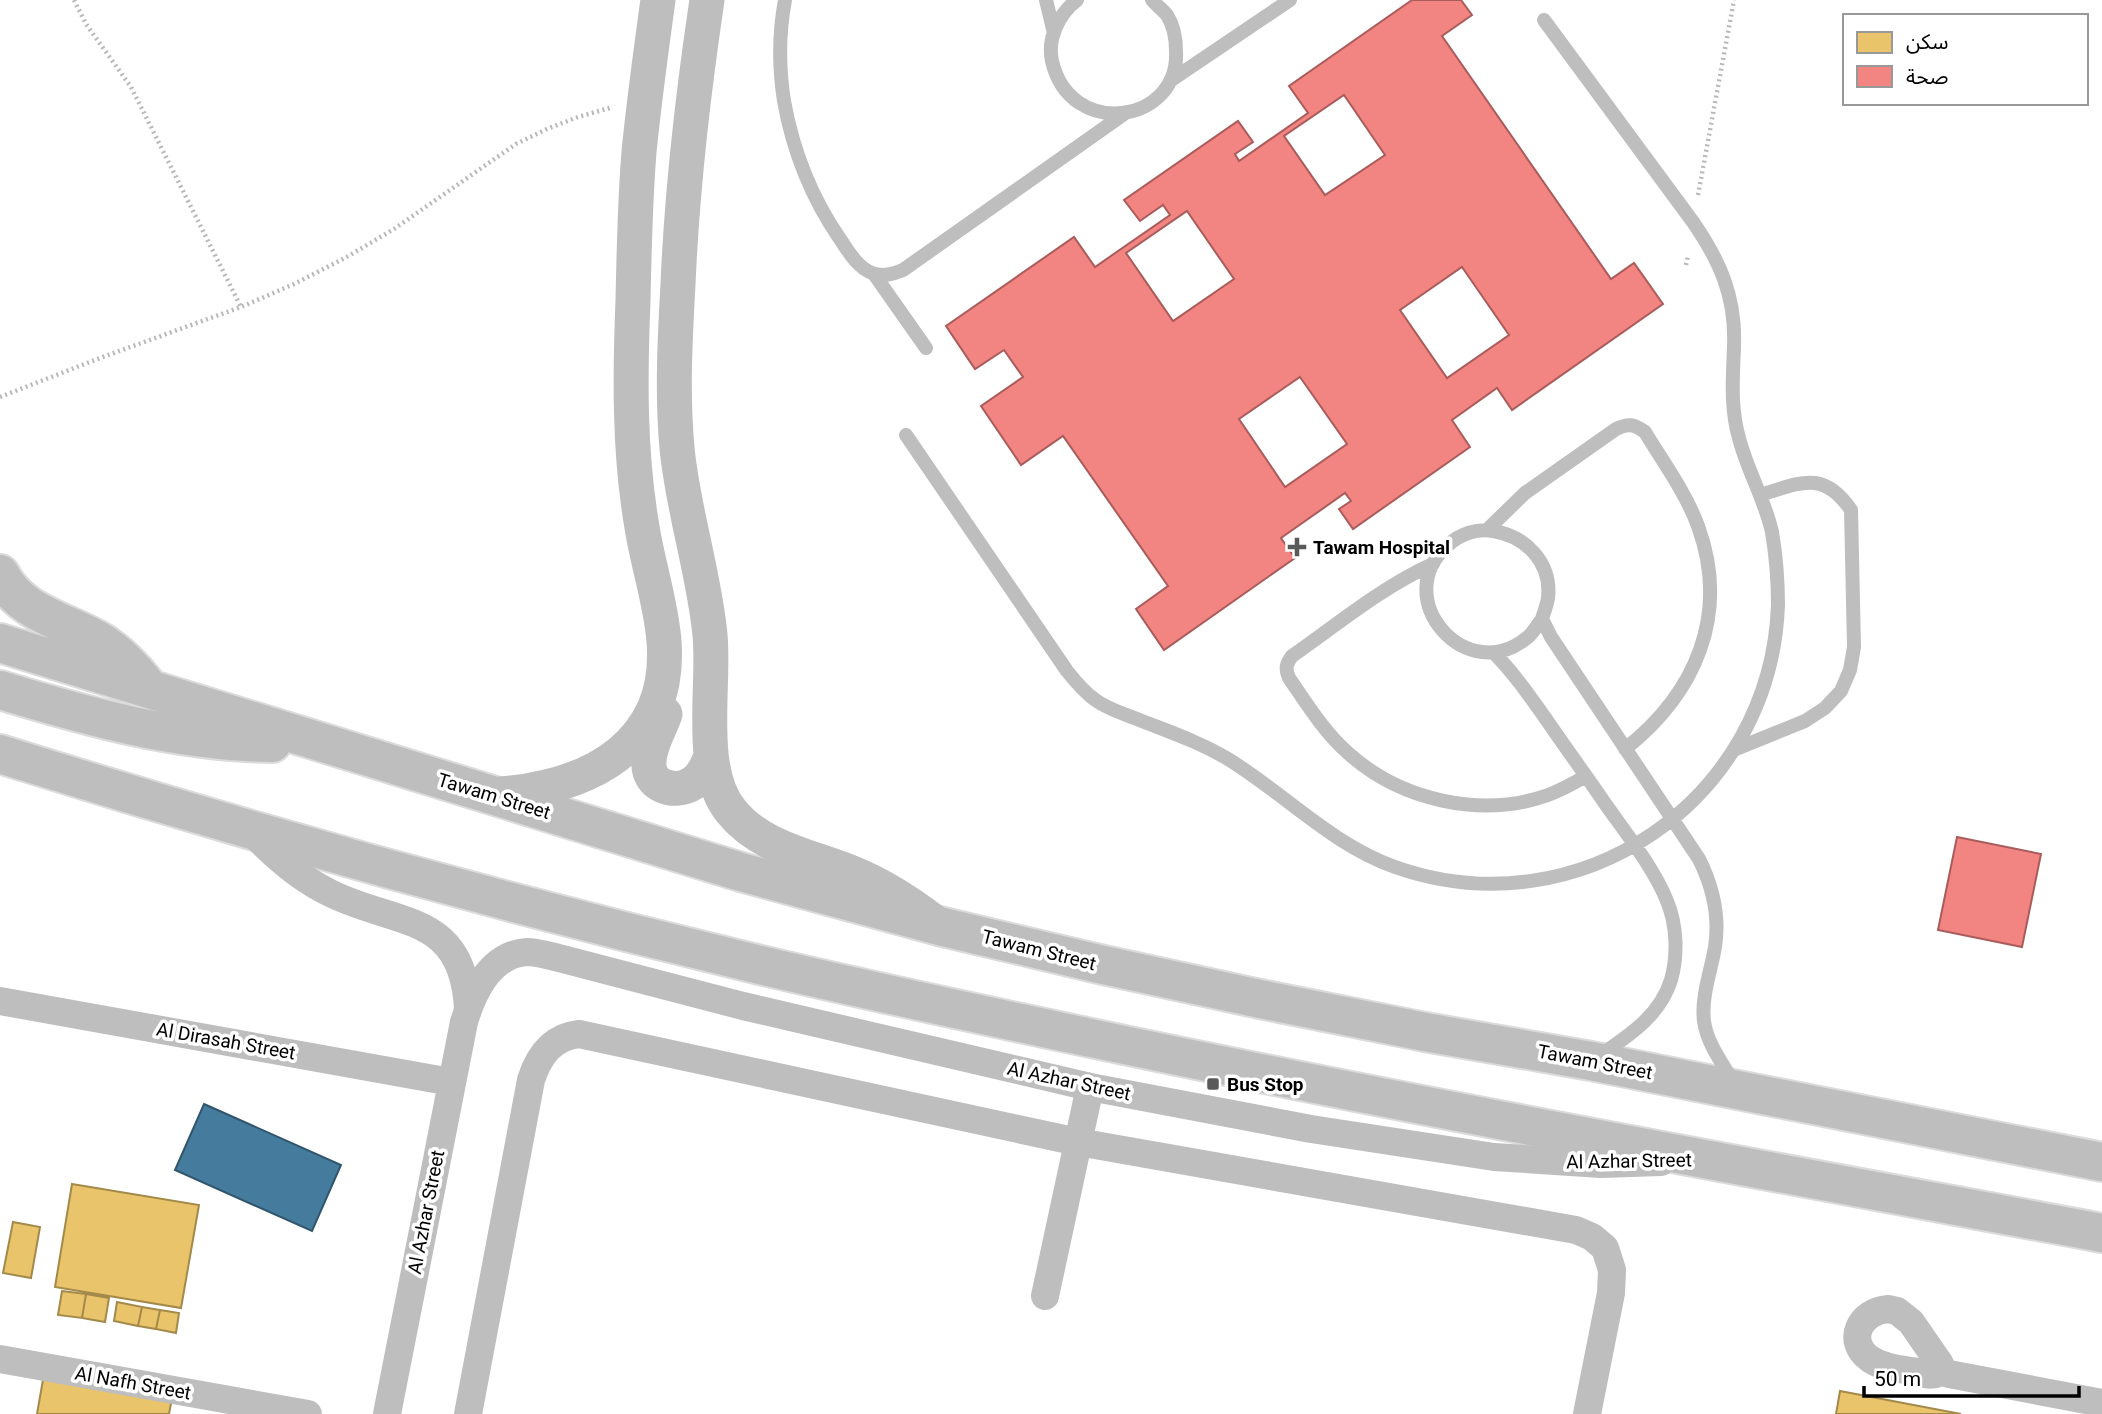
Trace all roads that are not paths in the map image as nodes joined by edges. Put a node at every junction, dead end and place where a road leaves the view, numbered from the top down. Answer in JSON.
{"nodes":[{"id":1,"x":658,"y":0,"type":"edge"},
{"id":2,"x":707,"y":0,"type":"edge"},
{"id":3,"x":785,"y":0,"type":"edge"},
{"id":4,"x":1046,"y":0,"type":"edge"},
{"id":5,"x":1077,"y":0,"type":"edge"},
{"id":6,"x":1152,"y":0,"type":"edge"},
{"id":7,"x":1290,"y":0,"type":"edge"},
{"id":8,"x":1544,"y":20,"type":"dead end"},
{"id":9,"x":1054,"y":33,"type":"junction"},
{"id":10,"x":1170,"y":81,"type":"junction"},
{"id":11,"x":1124,"y":114,"type":"junction"},
{"id":12,"x":874,"y":274,"type":"junction"},
{"id":13,"x":926,"y":348,"type":"dead end"},
{"id":14,"x":906,"y":435,"type":"dead end"},
{"id":15,"x":1759,"y":495,"type":"junction"},
{"id":16,"x":1487,"y":530,"type":"junction"},
{"id":17,"x":1433,"y":564,"type":"junction"},
{"id":18,"x":0,"y":573,"type":"edge"},
{"id":19,"x":1542,"y":618,"type":"junction"},
{"id":20,"x":0,"y":643,"type":"edge"},
{"id":21,"x":664,"y":643,"type":"junction"},
{"id":22,"x":1493,"y":652,"type":"junction"},
{"id":23,"x":0,"y":690,"type":"edge"},
{"id":24,"x":152,"y":691,"type":"junction"},
{"id":25,"x":316,"y":742,"type":"junction"},
{"id":26,"x":1625,"y":749,"type":"junction"},
{"id":27,"x":1736,"y":749,"type":"junction"},
{"id":28,"x":2,"y":755,"type":"edge"},
{"id":29,"x":711,"y":756,"type":"junction"},
{"id":30,"x":1586,"y":776,"type":"junction"},
{"id":31,"x":489,"y":795,"type":"junction"},
{"id":32,"x":1673,"y":820,"type":"junction"},
{"id":33,"x":250,"y":830,"type":"junction"},
{"id":34,"x":1634,"y":845,"type":"junction"},
{"id":35,"x":939,"y":926,"type":"junction"},
{"id":36,"x":0,"y":1001,"type":"edge"},
{"id":37,"x":468,"y":1010,"type":"junction"},
{"id":38,"x":1591,"y":1061,"type":"junction"},
{"id":39,"x":451,"y":1082,"type":"junction"},
{"id":40,"x":1090,"y":1087,"type":"junction"},
{"id":41,"x":1738,"y":1091,"type":"junction"},
{"id":42,"x":1078,"y":1142,"type":"junction"},
{"id":43,"x":1707,"y":1159,"type":"junction"},
{"id":44,"x":2102,"y":1162,"type":"edge"},
{"id":45,"x":2102,"y":1233,"type":"edge"},
{"id":46,"x":1045,"y":1296,"type":"dead end"},
{"id":47,"x":0,"y":1359,"type":"edge"},
{"id":48,"x":1940,"y":1371,"type":"dead end"},
{"id":49,"x":2102,"y":1403,"type":"edge"},
{"id":50,"x":307,"y":1414,"type":"edge"},
{"id":51,"x":387,"y":1414,"type":"edge"},
{"id":52,"x":468,"y":1414,"type":"edge"},
{"id":53,"x":1587,"y":1414,"type":"edge"}],
"edges":[{"from":1,"to":21,"type":"street"},
{"from":2,"to":29,"type":"street"},
{"from":3,"to":12,"type":"lane"},
{"from":4,"to":9,"type":"lane"},
{"from":5,"to":9,"type":"lane"},
{"from":6,"to":10,"type":"lane"},
{"from":7,"to":10,"type":"lane"},
{"from":8,"to":15,"type":"lane"},
{"from":9,"to":11,"type":"lane"},
{"from":10,"to":11,"type":"lane"},
{"from":11,"to":12,"type":"lane"},
{"from":12,"to":13,"type":"lane"},
{"from":14,"to":34,"type":"lane"},
{"from":15,"to":27,"type":"lane"},
{"from":15,"to":27,"type":"lane"},
{"from":16,"to":17,"type":"lane"},
{"from":16,"to":19,"type":"lane"},
{"from":16,"to":26,"type":"lane"},
{"from":17,"to":22,"type":"lane"},
{"from":17,"to":30,"type":"lane"},
{"from":18,"to":24,"type":"main road"},
{"from":19,"to":22,"type":"lane"},
{"from":19,"to":26,"type":"lane"},
{"from":20,"to":24,"type":"main road","name":"Tawam Street"},
{"from":21,"to":29,"type":"street"},
{"from":21,"to":31,"type":"street"},
{"from":22,"to":30,"type":"lane"},
{"from":23,"to":25,"type":"main road"},
{"from":24,"to":25,"type":"main road","name":"Tawam Street"},
{"from":25,"to":31,"type":"main road","name":"Tawam Street"},
{"from":26,"to":32,"type":"lane"},
{"from":27,"to":32,"type":"lane"},
{"from":28,"to":33,"type":"main road"},
{"from":29,"to":35,"type":"street"},
{"from":30,"to":34,"type":"lane"},
{"from":31,"to":35,"type":"main road","name":"Tawam Street"},
{"from":32,"to":34,"type":"lane"},
{"from":32,"to":41,"type":"lane"},
{"from":33,"to":37,"type":"street","name":"Al Azhar Street"},
{"from":33,"to":43,"type":"main road"},
{"from":34,"to":38,"type":"lane"},
{"from":35,"to":38,"type":"main road","name":"Tawam Street"},
{"from":36,"to":39,"type":"street","name":"Al Dirasah Street"},
{"from":37,"to":39,"type":"street","name":"Al Azhar Street"},
{"from":37,"to":40,"type":"street","name":"Al Azhar Street"},
{"from":38,"to":41,"type":"main road","name":"Tawam Street"},
{"from":39,"to":51,"type":"street","name":"Al Azhar Street"},
{"from":40,"to":42,"type":"street"},
{"from":40,"to":43,"type":"street","name":"Al Azhar Street"},
{"from":41,"to":44,"type":"main road","name":"Tawam Street"},
{"from":42,"to":46,"type":"street"},
{"from":42,"to":52,"type":"street"},
{"from":42,"to":53,"type":"street"},
{"from":43,"to":45,"type":"main road"},
{"from":47,"to":50,"type":"street","name":"Al Nafh Street"},
{"from":48,"to":49,"type":"street"}]}
